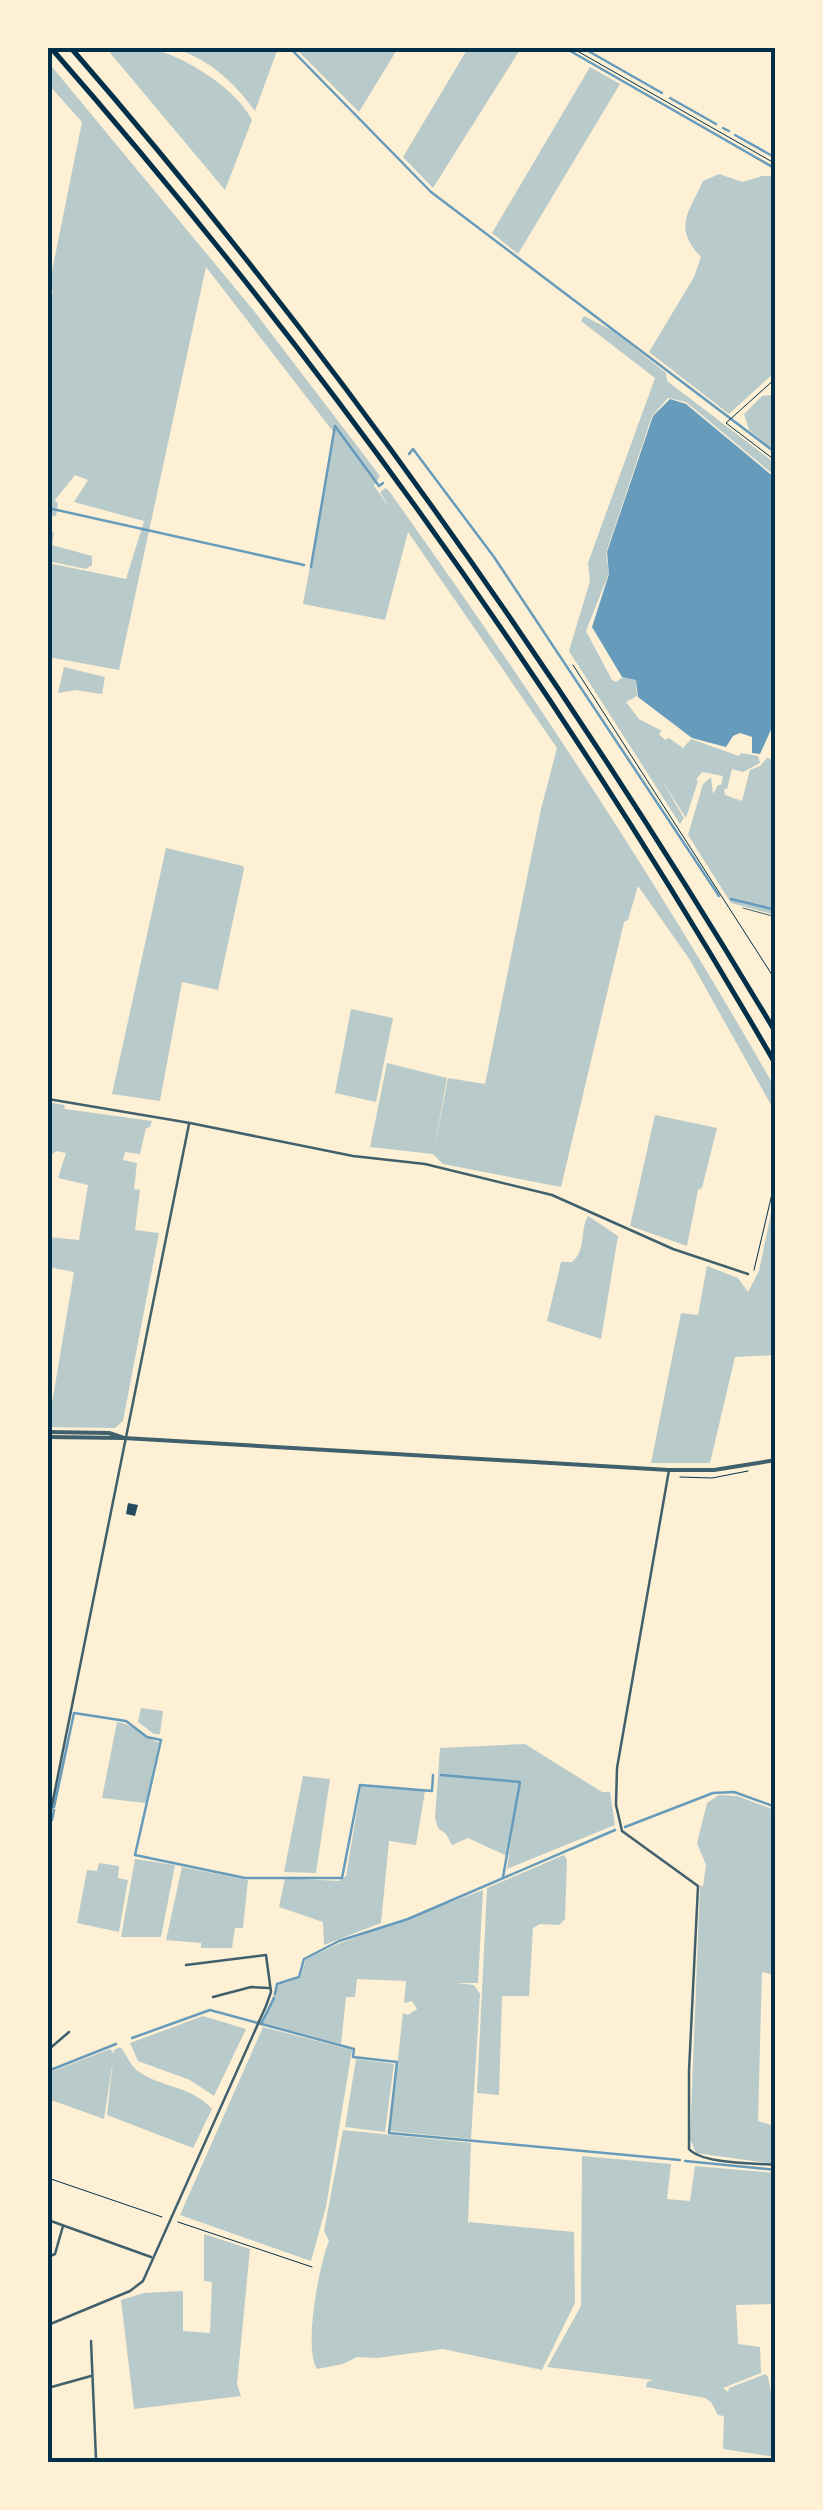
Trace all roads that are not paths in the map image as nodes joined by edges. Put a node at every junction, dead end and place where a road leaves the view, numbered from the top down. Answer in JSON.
{"nodes":[{"id":1,"x":51,"y":48,"type":"edge"},
{"id":2,"x":71,"y":48,"type":"edge"},
{"id":3,"x":743,"y":908,"type":"road end"},
{"id":4,"x":776,"y":916,"type":"edge"},
{"id":5,"x":776,"y":1033,"type":"edge"},
{"id":6,"x":776,"y":1065,"type":"edge"},
{"id":7,"x":48,"y":1099,"type":"edge"},
{"id":8,"x":190,"y":1123,"type":"junction"},
{"id":9,"x":748,"y":1274,"type":"road end"},
{"id":10,"x":48,"y":1434,"type":"edge"},
{"id":11,"x":124,"y":1438,"type":"junction"},
{"id":12,"x":776,"y":1460,"type":"edge"},
{"id":13,"x":669,"y":1470,"type":"junction"},
{"id":14,"x":48,"y":1823,"type":"edge"},
{"id":15,"x":186,"y":1965,"type":"dead end"},
{"id":16,"x":270,"y":1989,"type":"junction"},
{"id":17,"x":212,"y":1996,"type":"dead end"},
{"id":18,"x":69,"y":2032,"type":"dead end"},
{"id":19,"x":48,"y":2050,"type":"edge"},
{"id":20,"x":776,"y":2165,"type":"edge"},
{"id":21,"x":48,"y":2220,"type":"edge"},
{"id":22,"x":63,"y":2226,"type":"junction"},
{"id":23,"x":48,"y":2257,"type":"edge"},
{"id":24,"x":152,"y":2257,"type":"junction"},
{"id":25,"x":48,"y":2325,"type":"edge"},
{"id":26,"x":91,"y":2341,"type":"dead end"},
{"id":27,"x":92,"y":2376,"type":"junction"},
{"id":28,"x":48,"y":2388,"type":"edge"},
{"id":29,"x":97,"y":2461,"type":"edge"},
{"id":30,"x":91,"y":2462,"type":"edge"}],
"edges":[{"from":1,"to":6,"type":"highway"},
{"from":2,"to":5,"type":"highway"},
{"from":3,"to":4,"type":"lane"},
{"from":7,"to":8,"type":"street"},
{"from":8,"to":9,"type":"street"},
{"from":8,"to":11,"type":"street"},
{"from":10,"to":11,"type":"street"},
{"from":11,"to":13,"type":"street"},
{"from":11,"to":14,"type":"street"},
{"from":12,"to":13,"type":"street"},
{"from":13,"to":20,"type":"street"},
{"from":15,"to":16,"type":"street"},
{"from":16,"to":17,"type":"street"},
{"from":16,"to":24,"type":"street"},
{"from":18,"to":19,"type":"street"},
{"from":21,"to":22,"type":"street"},
{"from":22,"to":23,"type":"street"},
{"from":22,"to":24,"type":"street"},
{"from":24,"to":25,"type":"street"},
{"from":26,"to":27,"type":"street"},
{"from":27,"to":28,"type":"street"},
{"from":27,"to":29,"type":"street"},
{"from":29,"to":30,"type":"street"}]}
